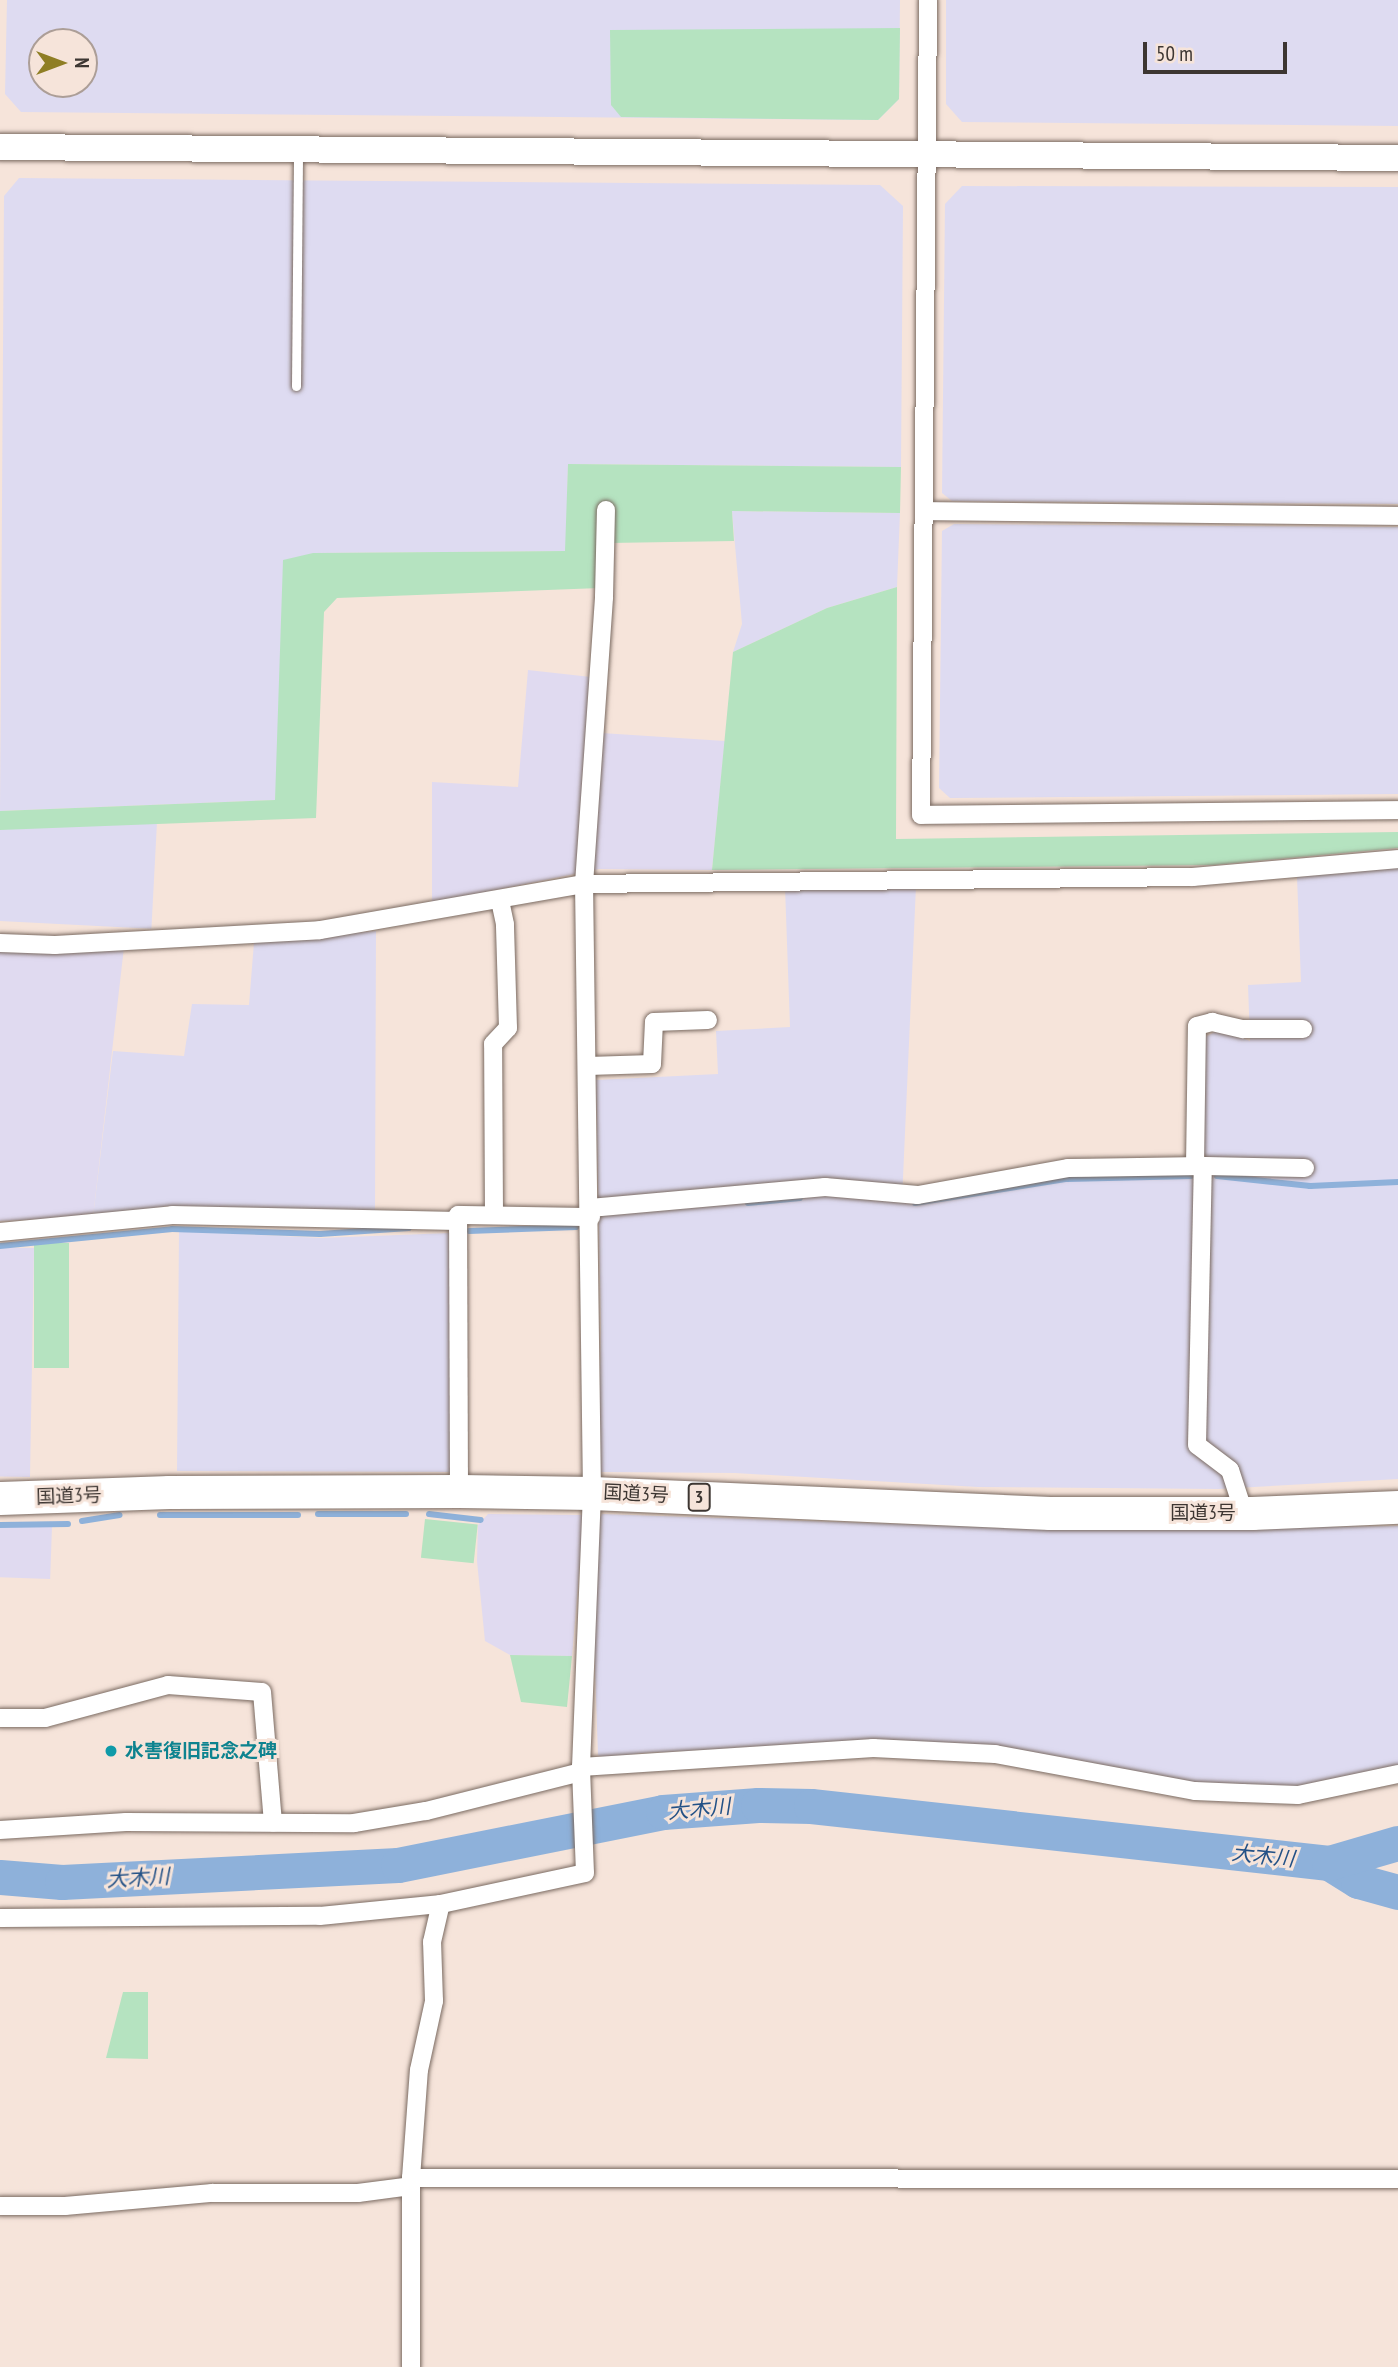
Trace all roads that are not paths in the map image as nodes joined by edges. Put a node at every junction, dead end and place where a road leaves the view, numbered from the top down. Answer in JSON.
{"nodes":[{"id":1,"x":928,"y":0,"type":"edge"},
{"id":2,"x":0,"y":147,"type":"edge"},
{"id":3,"x":298,"y":149,"type":"junction"},
{"id":4,"x":927,"y":153,"type":"junction"},
{"id":5,"x":1398,"y":158,"type":"edge"},
{"id":6,"x":296,"y":386,"type":"dead end"},
{"id":7,"x":606,"y":510,"type":"dead end"},
{"id":8,"x":924,"y":511,"type":"junction"},
{"id":9,"x":1398,"y":516,"type":"edge"},
{"id":10,"x":1398,"y":810,"type":"edge"},
{"id":11,"x":1398,"y":859,"type":"edge"},
{"id":12,"x":584,"y":884,"type":"junction"},
{"id":13,"x":500,"y":901,"type":"junction"},
{"id":14,"x":0,"y":943,"type":"edge"},
{"id":15,"x":708,"y":1020,"type":"dead end"},
{"id":16,"x":1303,"y":1029,"type":"dead end"},
{"id":17,"x":588,"y":1066,"type":"junction"},
{"id":18,"x":1199,"y":1166,"type":"junction"},
{"id":19,"x":1305,"y":1168,"type":"dead end"},
{"id":20,"x":590,"y":1212,"type":"junction"},
{"id":21,"x":494,"y":1215,"type":"junction"},
{"id":22,"x":458,"y":1221,"type":"junction"},
{"id":23,"x":0,"y":1232,"type":"edge"},
{"id":24,"x":459,"y":1491,"type":"junction"},
{"id":25,"x":592,"y":1493,"type":"junction"},
{"id":26,"x":0,"y":1498,"type":"edge"},
{"id":27,"x":1398,"y":1507,"type":"edge"},
{"id":28,"x":1244,"y":1513,"type":"junction"},
{"id":29,"x":0,"y":1717,"type":"edge"},
{"id":30,"x":581,"y":1770,"type":"junction"},
{"id":31,"x":1398,"y":1774,"type":"edge"},
{"id":32,"x":273,"y":1823,"type":"junction"},
{"id":33,"x":0,"y":1830,"type":"edge"},
{"id":34,"x":441,"y":1904,"type":"junction"},
{"id":35,"x":0,"y":1918,"type":"edge"},
{"id":36,"x":1398,"y":2179,"type":"edge"},
{"id":37,"x":411,"y":2182,"type":"junction"},
{"id":38,"x":0,"y":2206,"type":"edge"},
{"id":39,"x":411,"y":2367,"type":"edge"}],
"edges":[{"from":1,"to":4,"type":"street"},
{"from":2,"to":3,"type":"street"},
{"from":3,"to":4,"type":"street"},
{"from":3,"to":6,"type":"lane"},
{"from":4,"to":5,"type":"street"},
{"from":4,"to":8,"type":"street"},
{"from":7,"to":12,"type":"street"},
{"from":8,"to":9,"type":"street"},
{"from":8,"to":10,"type":"street"},
{"from":11,"to":12,"type":"street"},
{"from":12,"to":13,"type":"street"},
{"from":12,"to":17,"type":"street"},
{"from":13,"to":14,"type":"street"},
{"from":13,"to":21,"type":"street"},
{"from":15,"to":17,"type":"street"},
{"from":16,"to":18,"type":"street"},
{"from":17,"to":20,"type":"street"},
{"from":18,"to":19,"type":"street"},
{"from":18,"to":20,"type":"street"},
{"from":18,"to":28,"type":"street"},
{"from":20,"to":21,"type":"street"},
{"from":20,"to":25,"type":"street"},
{"from":21,"to":22,"type":"street"},
{"from":22,"to":23,"type":"street"},
{"from":22,"to":24,"type":"street"},
{"from":24,"to":25,"type":"highway","name":"国道3号","number":"3"},
{"from":24,"to":26,"type":"highway","name":"国道3号","number":"3"},
{"from":25,"to":28,"type":"highway","name":"国道3号","number":"3"},
{"from":25,"to":30,"type":"street"},
{"from":27,"to":28,"type":"highway","name":"国道3号","number":"3"},
{"from":29,"to":32,"type":"street"},
{"from":30,"to":31,"type":"street"},
{"from":30,"to":32,"type":"street"},
{"from":30,"to":34,"type":"street"},
{"from":32,"to":33,"type":"street"},
{"from":34,"to":35,"type":"street"},
{"from":34,"to":37,"type":"street"},
{"from":36,"to":37,"type":"street"},
{"from":37,"to":38,"type":"street"},
{"from":37,"to":39,"type":"street"}]}
